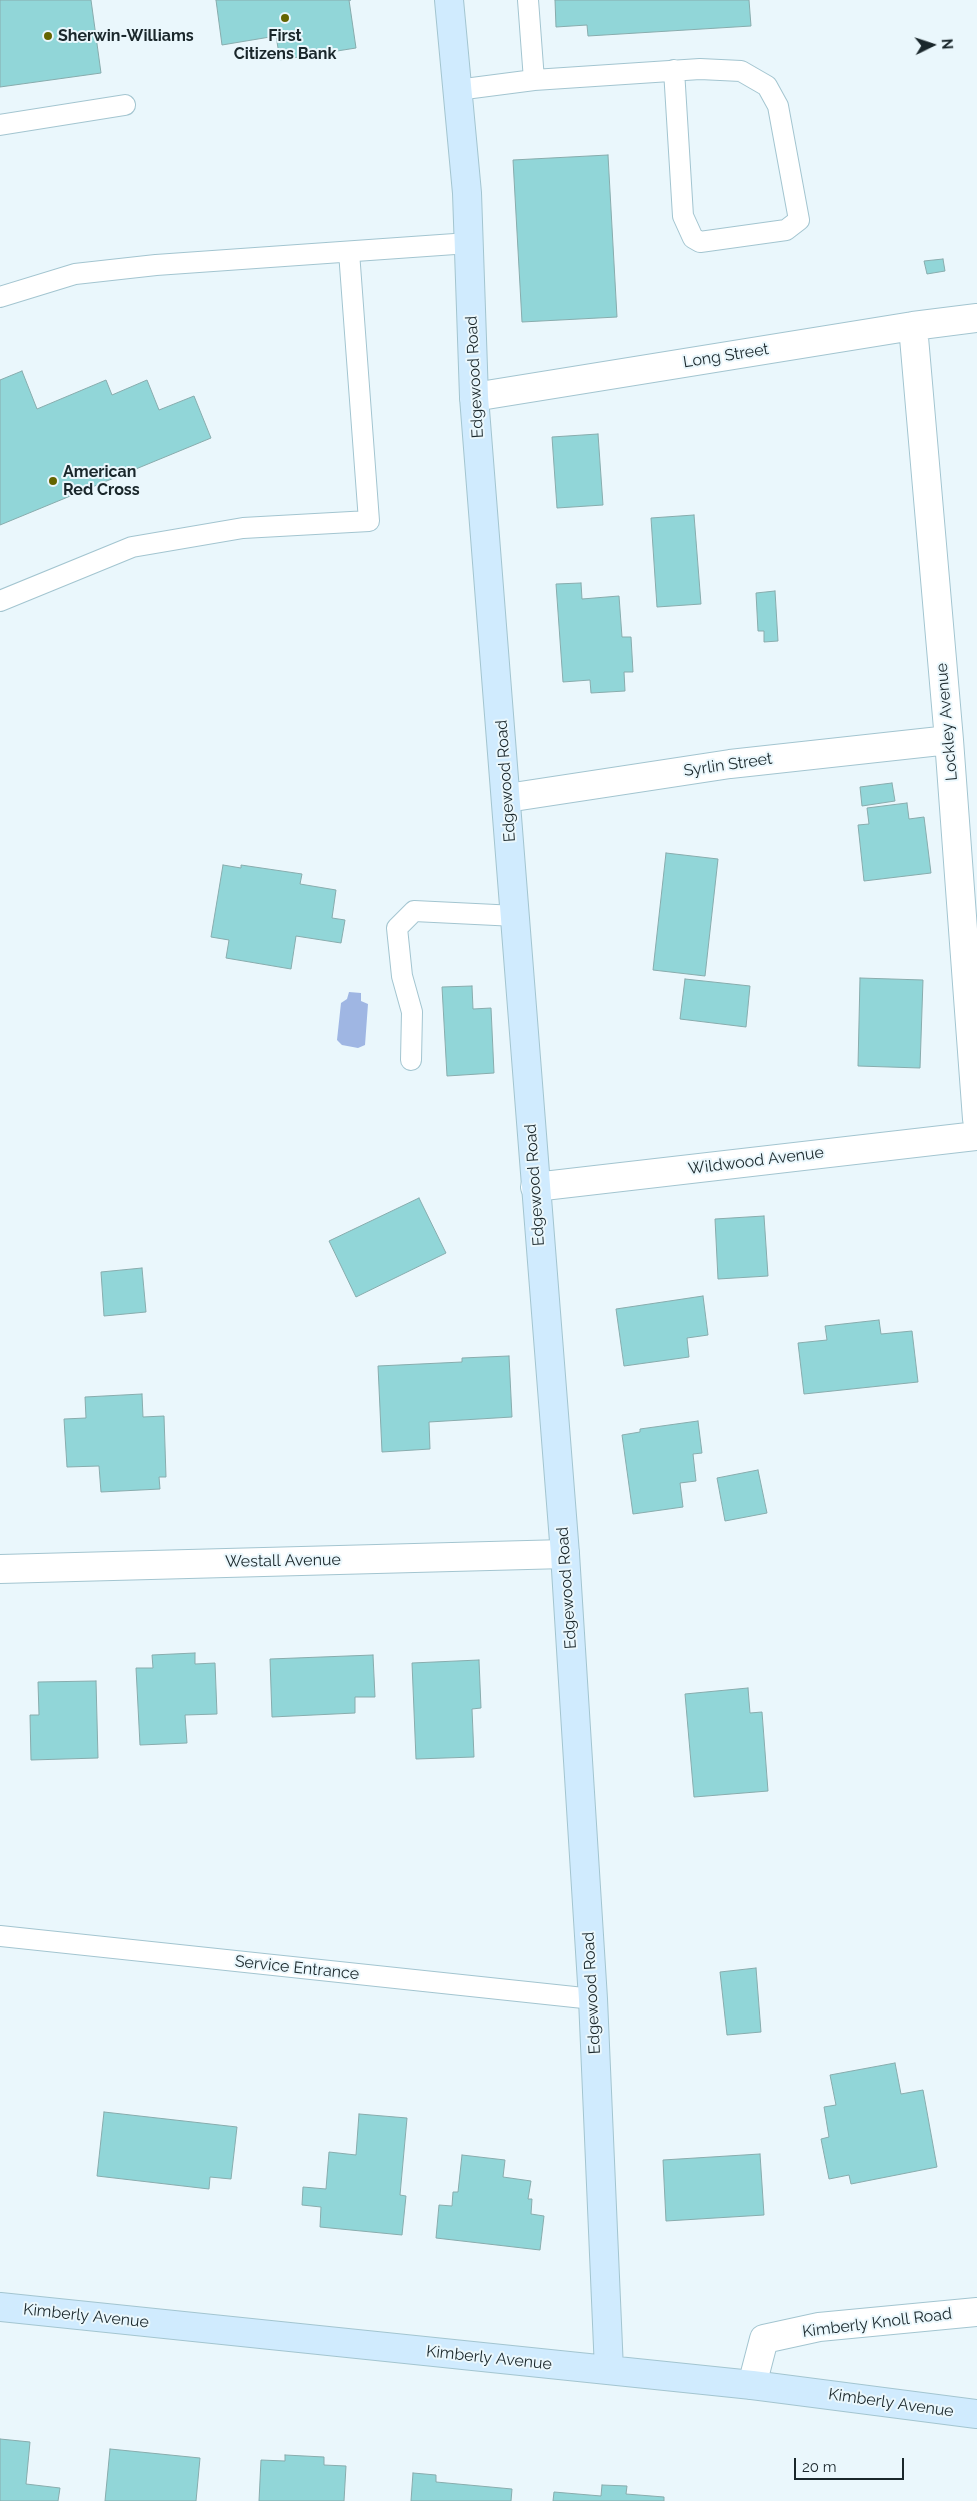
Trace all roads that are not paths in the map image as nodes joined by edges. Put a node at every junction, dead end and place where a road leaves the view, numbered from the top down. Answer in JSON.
{"nodes":[{"id":1,"x":449,"y":0,"type":"edge"},
{"id":2,"x":528,"y":0,"type":"edge"},
{"id":3,"x":674,"y":70,"type":"junction"},
{"id":4,"x":534,"y":80,"type":"junction"},
{"id":5,"x":457,"y":90,"type":"junction"},
{"id":6,"x":125,"y":105,"type":"dead end"},
{"id":7,"x":0,"y":125,"type":"edge"},
{"id":8,"x":469,"y":243,"type":"junction"},
{"id":9,"x":349,"y":252,"type":"junction"},
{"id":10,"x":0,"y":296,"type":"edge"},
{"id":11,"x":977,"y":318,"type":"edge"},
{"id":12,"x":913,"y":326,"type":"junction"},
{"id":13,"x":474,"y":397,"type":"junction"},
{"id":14,"x":0,"y":602,"type":"edge"},
{"id":15,"x":949,"y":740,"type":"junction"},
{"id":16,"x":507,"y":798,"type":"junction"},
{"id":17,"x":516,"y":916,"type":"junction"},
{"id":18,"x":411,"y":1060,"type":"dead end"},
{"id":19,"x":977,"y":1118,"type":"edge"},
{"id":20,"x":977,"y":1136,"type":"edge"},
{"id":21,"x":535,"y":1187,"type":"junction"},
{"id":22,"x":565,"y":1554,"type":"junction"},
{"id":23,"x":0,"y":1569,"type":"edge"},
{"id":24,"x":0,"y":1936,"type":"edge"},
{"id":25,"x":593,"y":1999,"type":"junction"},
{"id":26,"x":0,"y":2307,"type":"edge"},
{"id":27,"x":977,"y":2312,"type":"edge"},
{"id":28,"x":609,"y":2370,"type":"junction"},
{"id":29,"x":752,"y":2385,"type":"junction"},
{"id":30,"x":977,"y":2414,"type":"edge"}],
"edges":[{"from":1,"to":5,"type":"street","name":"Edgewood Road"},
{"from":2,"to":4,"type":"lane"},
{"from":3,"to":3,"type":"lane"},
{"from":3,"to":4,"type":"lane"},
{"from":4,"to":5,"type":"lane"},
{"from":5,"to":8,"type":"street","name":"Edgewood Road"},
{"from":6,"to":7,"type":"lane"},
{"from":8,"to":9,"type":"lane"},
{"from":8,"to":13,"type":"street","name":"Edgewood Road"},
{"from":9,"to":10,"type":"lane"},
{"from":9,"to":14,"type":"lane"},
{"from":11,"to":12,"type":"street","name":"Long Street"},
{"from":12,"to":13,"type":"street","name":"Long Street"},
{"from":12,"to":15,"type":"street","name":"Lockley Avenue"},
{"from":13,"to":16,"type":"street","name":"Edgewood Road"},
{"from":15,"to":16,"type":"street","name":"Syrlin Street"},
{"from":15,"to":19,"type":"street","name":"Lockley Avenue"},
{"from":16,"to":17,"type":"street","name":"Edgewood Road"},
{"from":17,"to":18,"type":"lane"},
{"from":17,"to":21,"type":"street","name":"Edgewood Road"},
{"from":20,"to":21,"type":"street","name":"Wildwood Avenue"},
{"from":21,"to":22,"type":"street","name":"Edgewood Road"},
{"from":22,"to":23,"type":"street","name":"Westall Avenue"},
{"from":22,"to":25,"type":"street","name":"Edgewood Road"},
{"from":24,"to":25,"type":"lane","name":"Service Entrance"},
{"from":25,"to":28,"type":"street","name":"Edgewood Road"},
{"from":26,"to":28,"type":"street","name":"Kimberly Avenue"},
{"from":27,"to":29,"type":"street","name":"Kimberly Knoll Road"},
{"from":28,"to":29,"type":"street","name":"Kimberly Avenue"},
{"from":29,"to":30,"type":"street","name":"Kimberly Avenue"}]}
